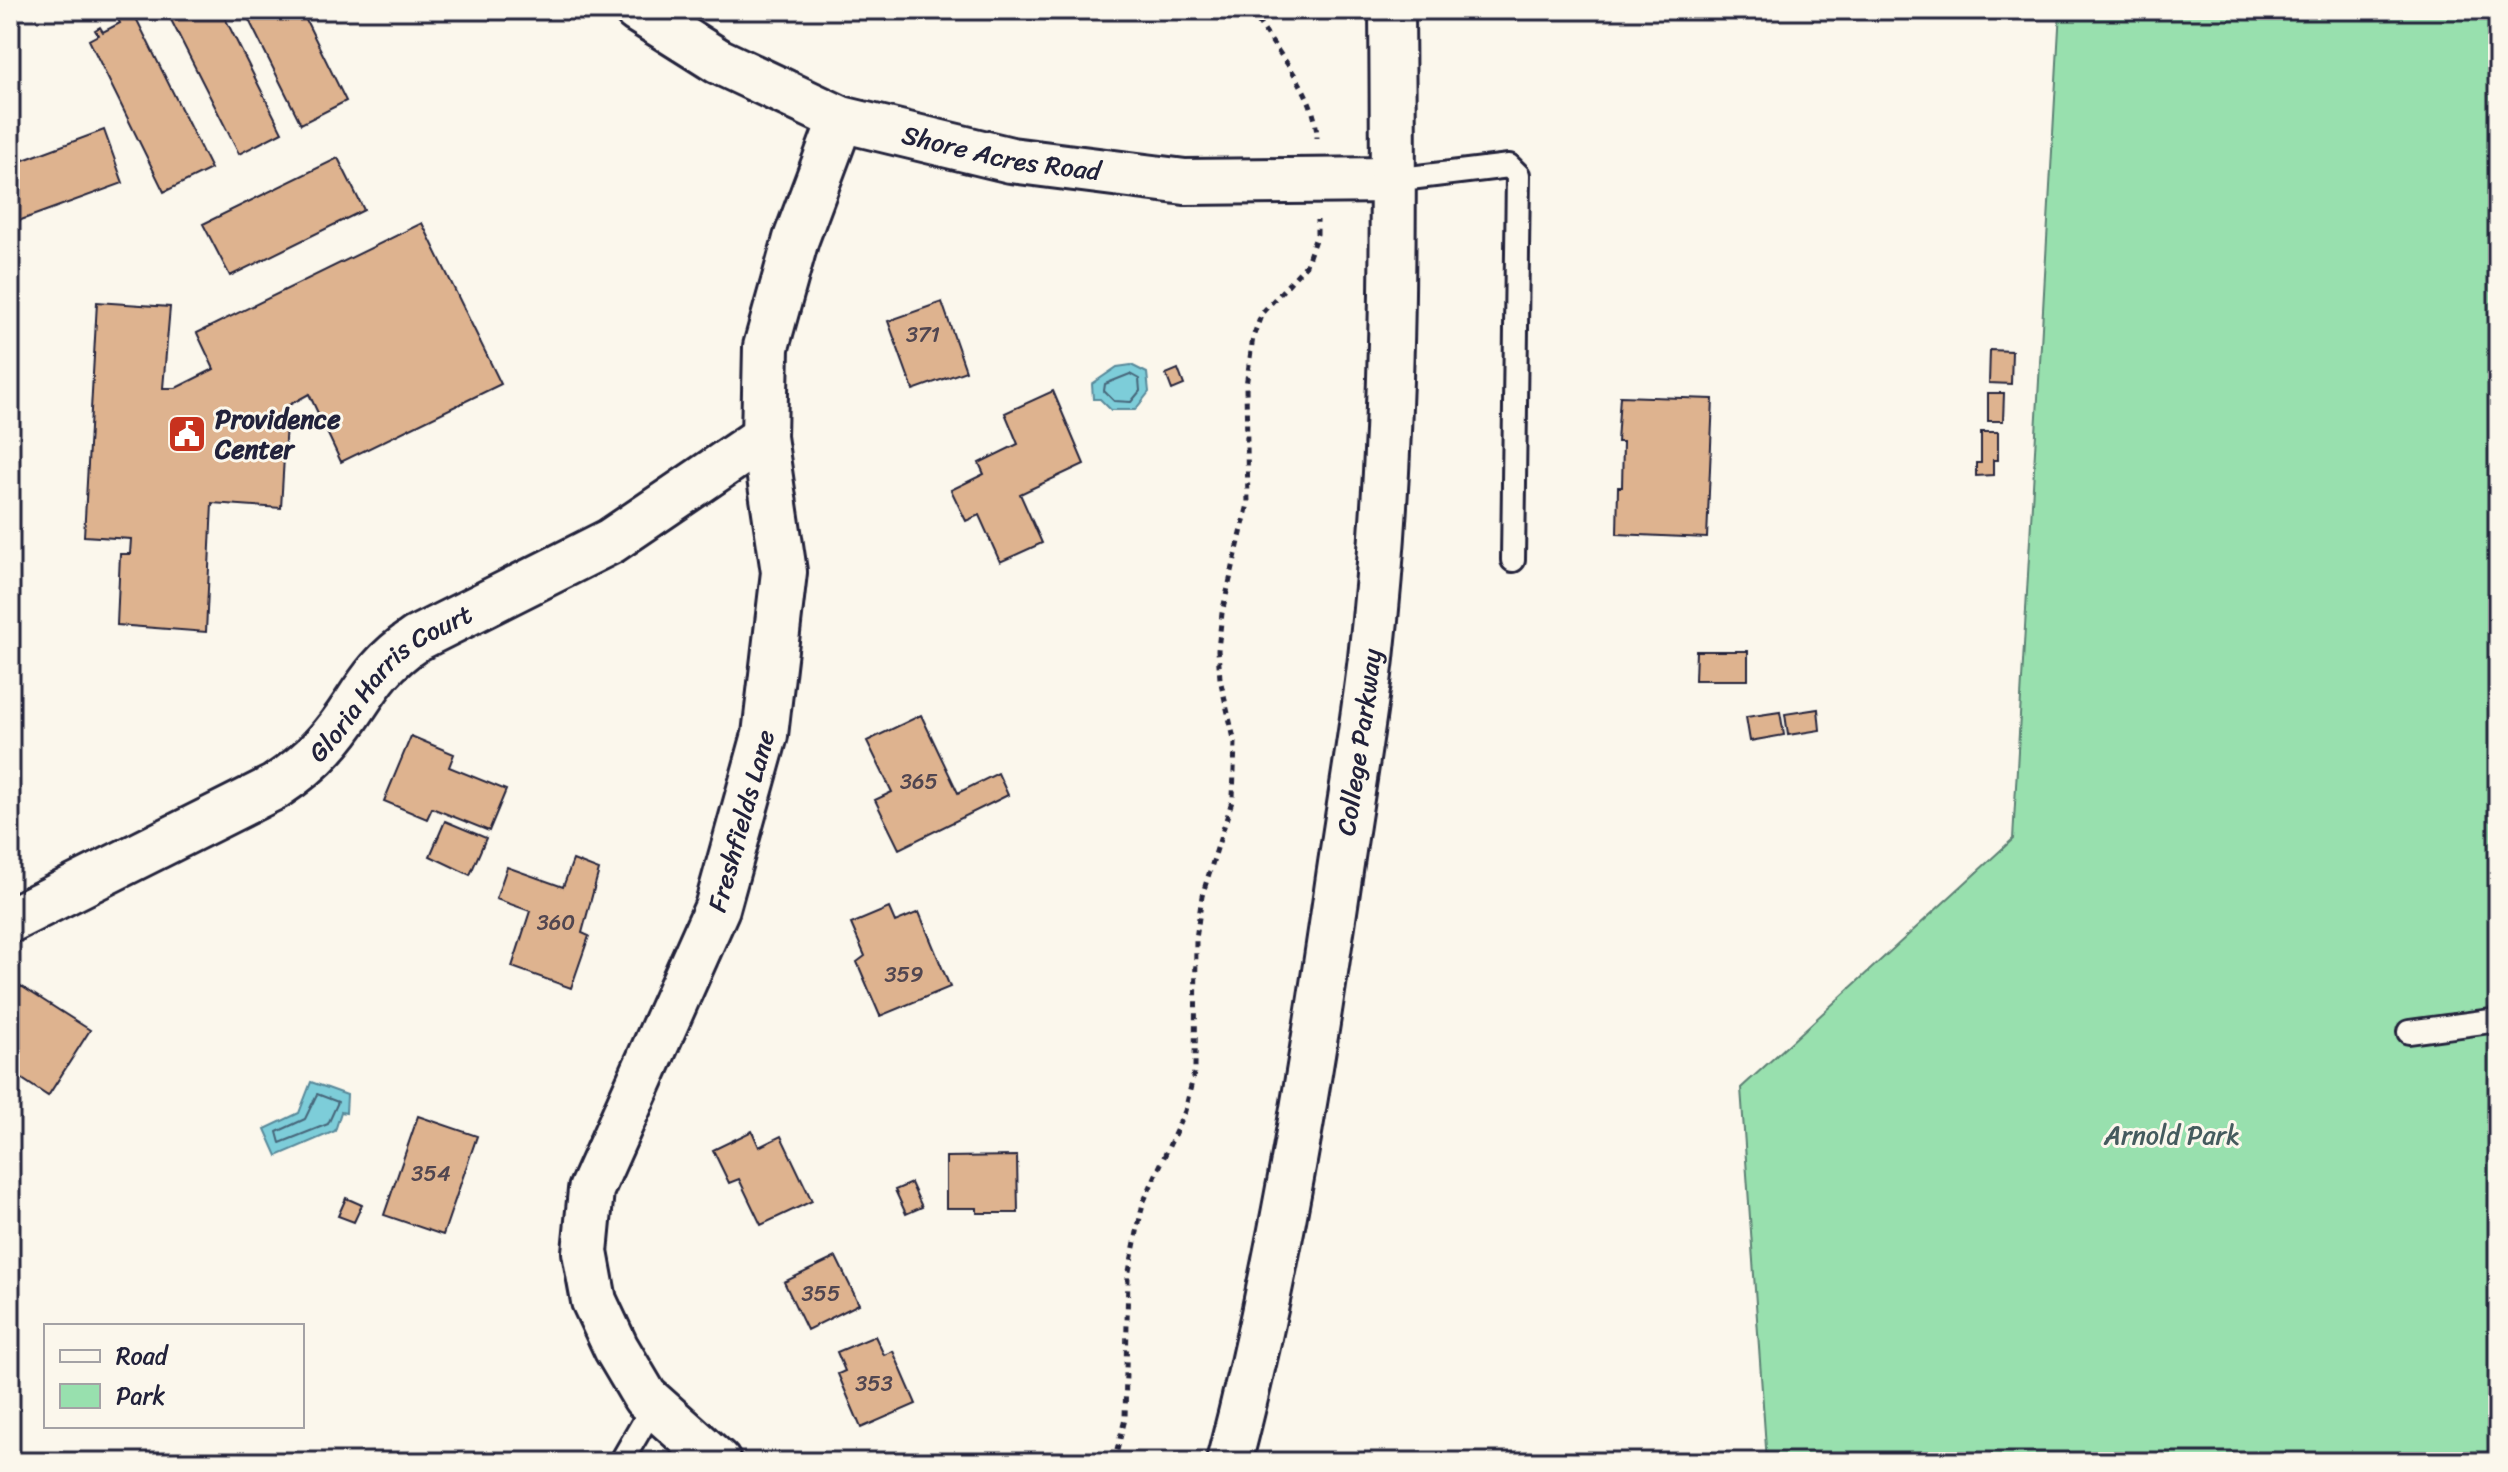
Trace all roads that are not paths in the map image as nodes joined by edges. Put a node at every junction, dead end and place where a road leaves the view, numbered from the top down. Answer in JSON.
{"nodes":[{"id":1,"x":637,"y":10,"type":"edge"},
{"id":2,"x":1392,"y":10,"type":"edge"},
{"id":3,"x":841,"y":119,"type":"junction"},
{"id":4,"x":1393,"y":180,"type":"junction"},
{"id":5,"x":764,"y":437,"type":"junction"},
{"id":6,"x":1513,"y":560,"type":"dead end"},
{"id":7,"x":10,"y":920,"type":"edge"},
{"id":8,"x":2498,"y":1020,"type":"edge"},
{"id":9,"x":2409,"y":1032,"type":"dead end"},
{"id":10,"x":654,"y":1405,"type":"junction"},
{"id":11,"x":621,"y":1462,"type":"edge"},
{"id":12,"x":718,"y":1462,"type":"edge"},
{"id":13,"x":1229,"y":1462,"type":"edge"}],
"edges":[{"from":1,"to":3,"type":"street","name":"Shore Acres Road"},
{"from":2,"to":4,"type":"street","name":"College Parkway"},
{"from":3,"to":4,"type":"street","name":"Shore Acres Road"},
{"from":3,"to":5,"type":"street","name":"Freshfields Lane"},
{"from":4,"to":6,"type":"lane"},
{"from":4,"to":13,"type":"street","name":"College Parkway"},
{"from":5,"to":7,"type":"street","name":"Gloria Harris Court"},
{"from":5,"to":10,"type":"street","name":"Freshfields Lane"},
{"from":8,"to":9,"type":"lane"},
{"from":10,"to":11,"type":"lane"},
{"from":10,"to":12,"type":"street","name":"Freshfields Lane"}]}
